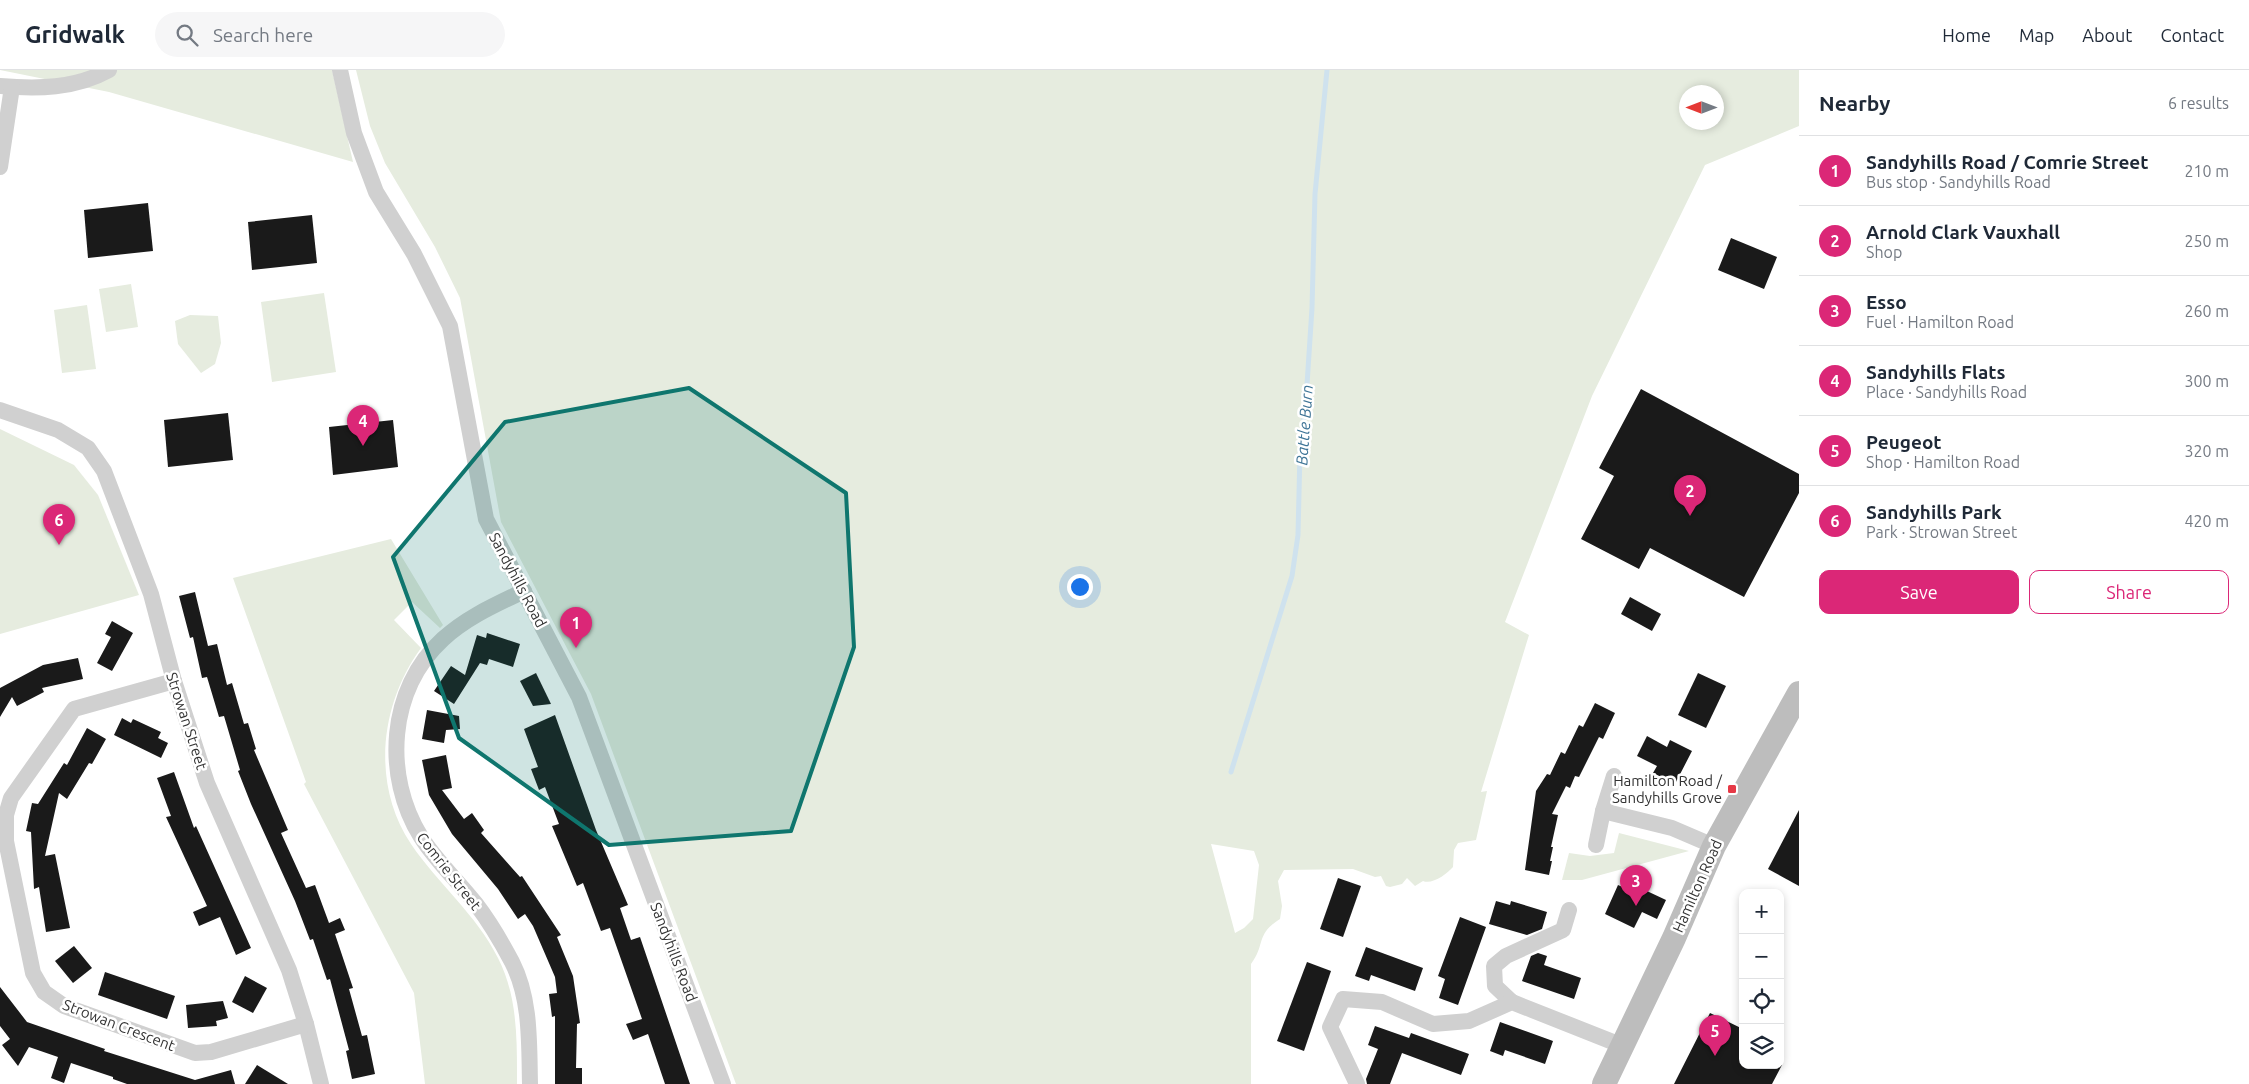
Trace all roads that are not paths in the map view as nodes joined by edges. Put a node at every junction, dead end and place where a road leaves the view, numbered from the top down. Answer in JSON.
{"nodes":[{"id":1,"x":109,"y":70,"type":"edge"},
{"id":2,"x":340,"y":70,"type":"edge"},
{"id":3,"x":6,"y":87,"type":"edge"},
{"id":4,"x":0,"y":167,"type":"edge"},
{"id":5,"x":0,"y":410,"type":"edge"},
{"id":6,"x":524,"y":592,"type":"junction"},
{"id":7,"x":174,"y":681,"type":"junction"},
{"id":8,"x":1799,"y":693,"type":"edge"},
{"id":9,"x":1614,"y":776,"type":"dead end"},
{"id":10,"x":1603,"y":811,"type":"junction"},
{"id":11,"x":1596,"y":845,"type":"dead end"},
{"id":12,"x":1714,"y":846,"type":"junction"},
{"id":13,"x":1569,"y":910,"type":"dead end"},
{"id":14,"x":1512,"y":1002,"type":"junction"},
{"id":15,"x":306,"y":1024,"type":"junction"},
{"id":16,"x":1622,"y":1046,"type":"junction"},
{"id":17,"x":321,"y":1084,"type":"edge"},
{"id":18,"x":530,"y":1084,"type":"edge"},
{"id":19,"x":723,"y":1084,"type":"edge"},
{"id":20,"x":1356,"y":1084,"type":"edge"},
{"id":21,"x":1604,"y":1084,"type":"edge"}],
"edges":[{"from":1,"to":3,"type":"street"},
{"from":2,"to":6,"type":"street","name":"Sandyhills Road"},
{"from":3,"to":4,"type":"street"},
{"from":5,"to":7,"type":"street","name":"Strowan Street"},
{"from":6,"to":18,"type":"street","name":"Comrie Street"},
{"from":6,"to":19,"type":"street","name":"Sandyhills Road"},
{"from":7,"to":15,"type":"street","name":"Strowan Street"},
{"from":7,"to":15,"type":"street","name":"Strowan Crescent"},
{"from":8,"to":12,"type":"street","name":"Hamilton Road"},
{"from":9,"to":10,"type":"street"},
{"from":10,"to":11,"type":"street"},
{"from":10,"to":12,"type":"street"},
{"from":12,"to":16,"type":"street","name":"Hamilton Road"},
{"from":13,"to":14,"type":"street"},
{"from":14,"to":16,"type":"street"},
{"from":14,"to":20,"type":"street"},
{"from":15,"to":17,"type":"street","name":"Strowan Street"},
{"from":16,"to":21,"type":"street","name":"Hamilton Road"}]}
